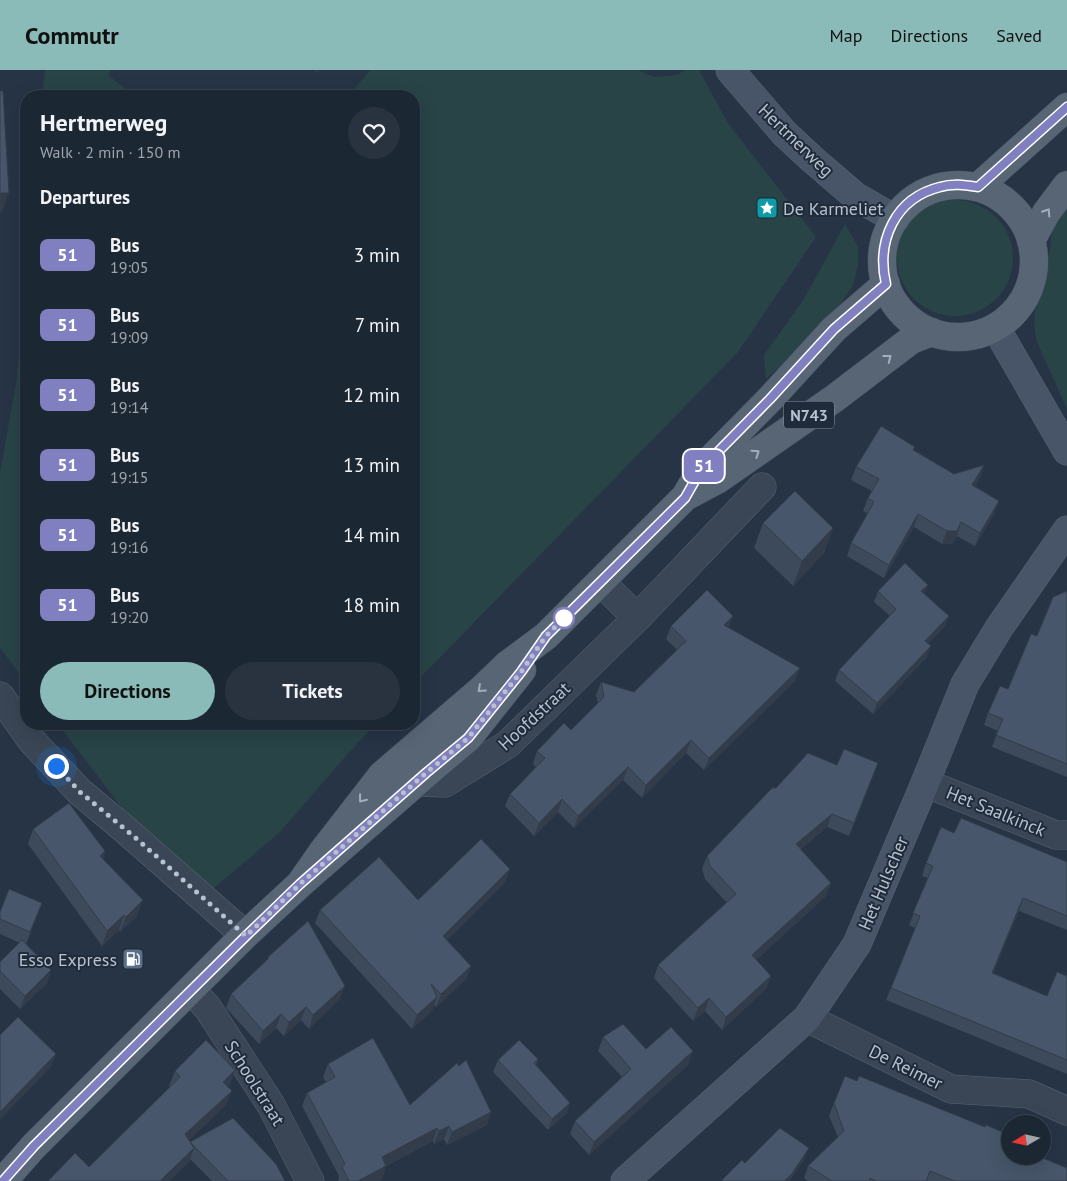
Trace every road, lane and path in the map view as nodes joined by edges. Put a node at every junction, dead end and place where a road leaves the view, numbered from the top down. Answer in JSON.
{"nodes":[{"id":1,"x":730,"y":70,"type":"edge"},
{"id":2,"x":1067,"y":107,"type":"edge"},
{"id":3,"x":1067,"y":185,"type":"edge"},
{"id":4,"x":978,"y":187,"type":"junction"},
{"id":5,"x":895,"y":219,"type":"junction"},
{"id":6,"x":1032,"y":241,"type":"junction"},
{"id":7,"x":886,"y":284,"type":"junction"},
{"id":8,"x":996,"y":328,"type":"junction"},
{"id":9,"x":932,"y":332,"type":"junction"},
{"id":10,"x":1067,"y":451,"type":"edge"},
{"id":11,"x":762,"y":487,"type":"dead end"},
{"id":12,"x":685,"y":498,"type":"junction"},
{"id":13,"x":1066,"y":533,"type":"edge"},
{"id":14,"x":601,"y":582,"type":"junction"},
{"id":15,"x":637,"y":618,"type":"junction"},
{"id":16,"x":546,"y":636,"type":"junction"},
{"id":17,"x":0,"y":696,"type":"edge"},
{"id":18,"x":20,"y":724,"type":"edge"},
{"id":19,"x":24,"y":730,"type":"edge"},
{"id":20,"x":416,"y":782,"type":"junction"},
{"id":21,"x":925,"y":783,"type":"junction"},
{"id":22,"x":1067,"y":835,"type":"edge"},
{"id":23,"x":300,"y":884,"type":"junction"},
{"id":24,"x":246,"y":936,"type":"junction"},
{"id":25,"x":191,"y":990,"type":"junction"},
{"id":26,"x":807,"y":1018,"type":"junction"},
{"id":27,"x":1067,"y":1111,"type":"edge"},
{"id":28,"x":3,"y":1181,"type":"edge"},
{"id":29,"x":310,"y":1181,"type":"edge"},
{"id":30,"x":625,"y":1181,"type":"edge"}],
"edges":[{"from":1,"to":5,"type":"street","name":"Hertmerweg"},
{"from":2,"to":4,"type":"main road"},
{"from":6,"to":3,"type":"main road","one_way":true},
{"from":4,"to":5,"type":"main road"},
{"from":4,"to":6,"type":"main road"},
{"from":5,"to":7,"type":"main road"},
{"from":6,"to":8,"type":"main road"},
{"from":7,"to":9,"type":"main road"},
{"from":7,"to":12,"type":"main road","name":"Hoofdstraat","number":"N743"},
{"from":8,"to":9,"type":"main road"},
{"from":8,"to":10,"type":"street"},
{"from":12,"to":9,"type":"main road","name":"Hoofdstraat","number":"N743","one_way":true},
{"from":11,"to":15,"type":"street","name":"Hoofdstraat"},
{"from":12,"to":14,"type":"main road","name":"Hoofdstraat","number":"N743"},
{"from":13,"to":21,"type":"street","name":"Het Hulscher"},
{"from":14,"to":15,"type":"street"},
{"from":14,"to":16,"type":"main road","name":"Hoofdstraat","number":"N743"},
{"from":15,"to":20,"type":"street","name":"Hoofdstraat"},
{"from":16,"to":20,"type":"main road","name":"Hoofdstraat","number":"N743"},
{"from":16,"to":23,"type":"main road","name":"Hoofdstraat","number":"N743","one_way":true},
{"from":17,"to":18,"type":"street"},
{"from":19,"to":24,"type":"street"},
{"from":20,"to":23,"type":"main road","name":"Hoofdstraat","number":"N743"},
{"from":21,"to":22,"type":"street","name":"Het Saalkinck"},
{"from":21,"to":26,"type":"street","name":"Het Hulscher"},
{"from":23,"to":24,"type":"main road","name":"Hoofdstraat","number":"N743"},
{"from":24,"to":25,"type":"main road","name":"Hoofdstraat","number":"N743"},
{"from":25,"to":28,"type":"main road","name":"Hoofdstraat","number":"N743"},
{"from":25,"to":29,"type":"street","name":"Schoolstraat"},
{"from":26,"to":27,"type":"street","name":"De Reimer"},
{"from":26,"to":30,"type":"street","name":"Het Hulscher"}]}
